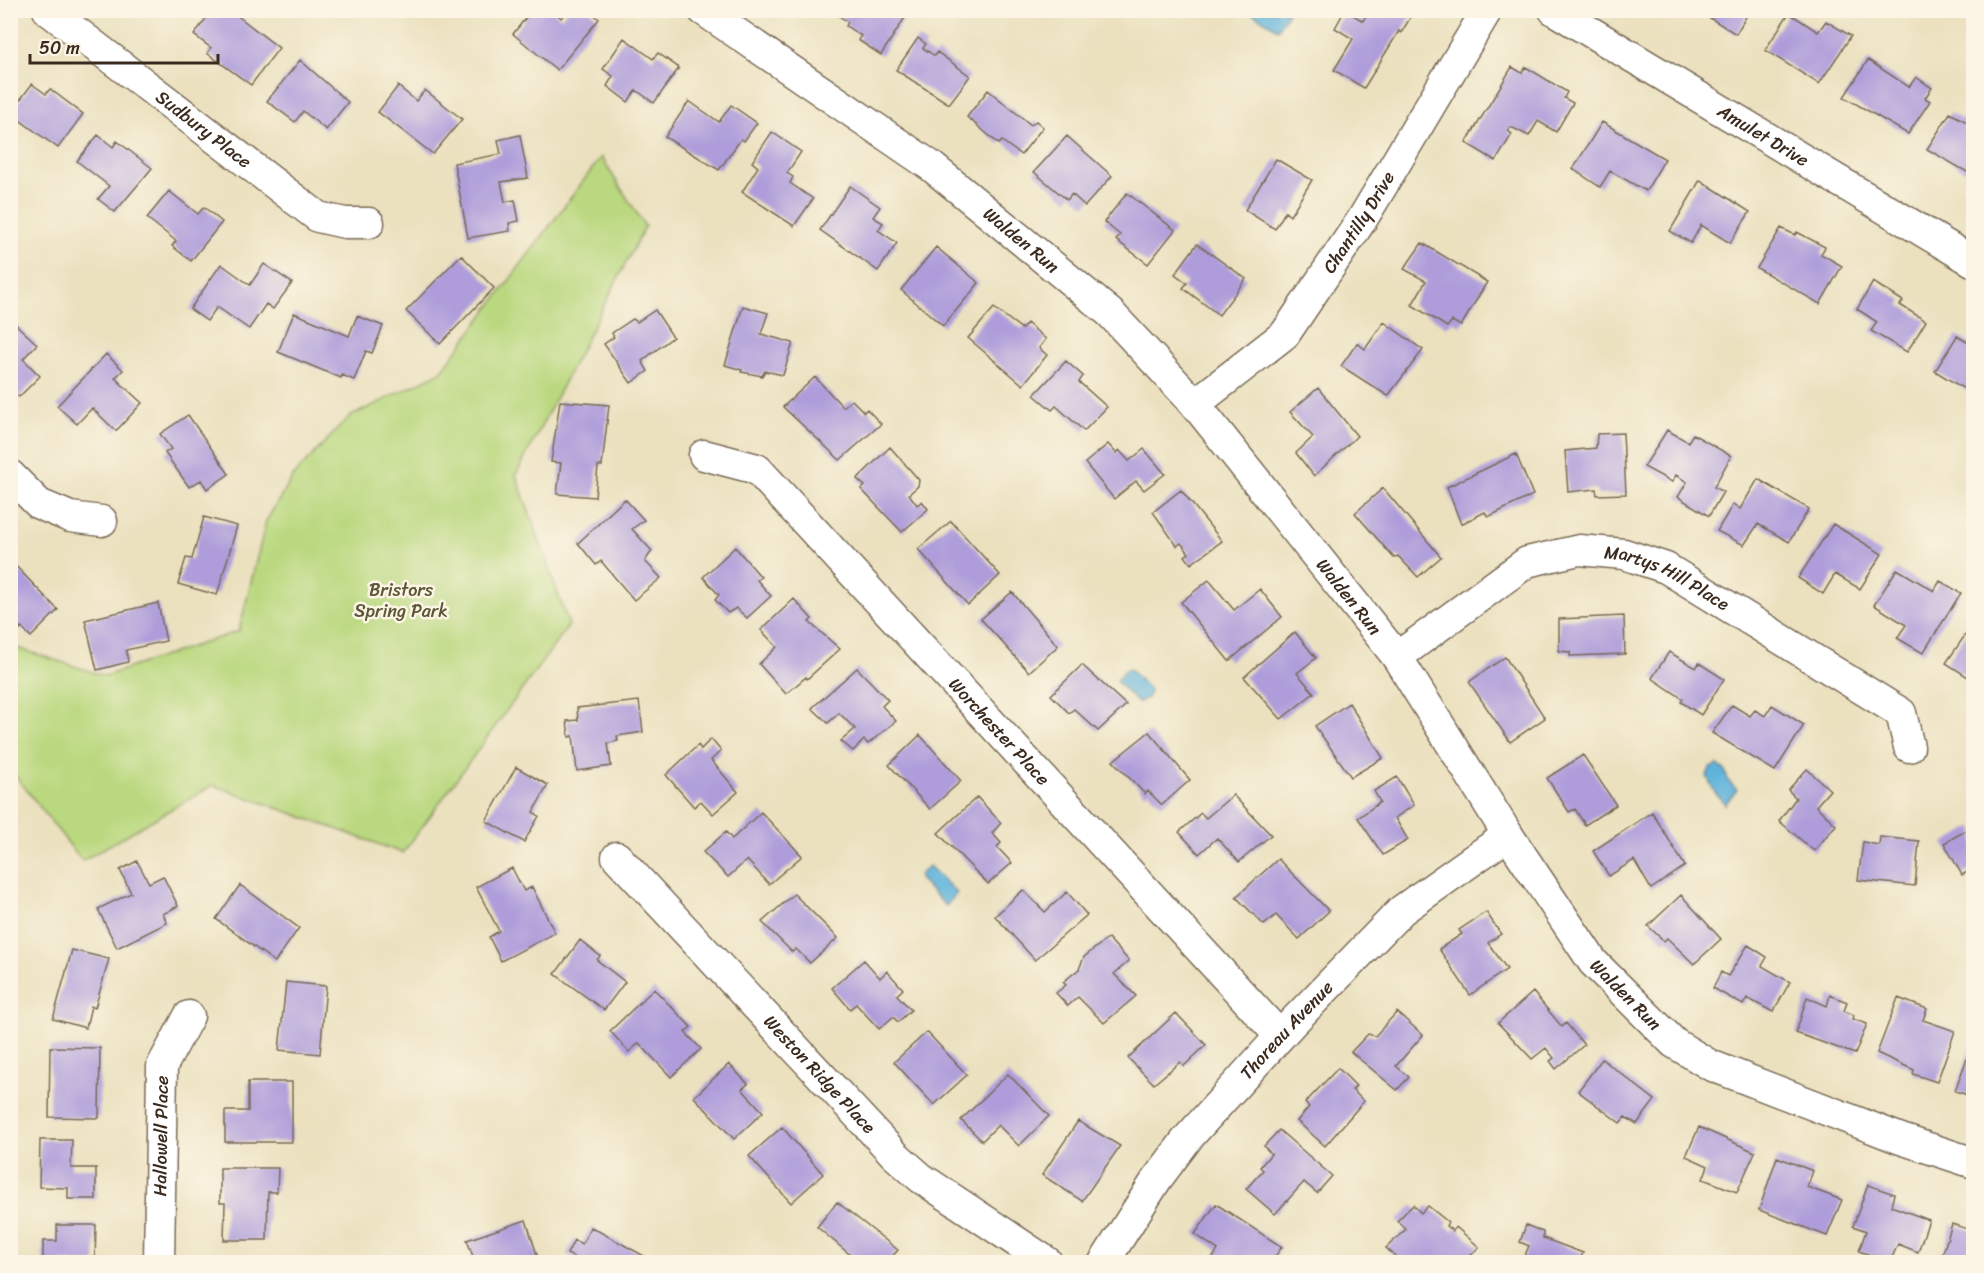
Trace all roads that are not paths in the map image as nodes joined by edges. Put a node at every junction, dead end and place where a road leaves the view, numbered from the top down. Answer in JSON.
{"nodes":[{"id":1,"x":48,"y":10,"type":"edge"},
{"id":2,"x":703,"y":10,"type":"edge"},
{"id":3,"x":1487,"y":10,"type":"edge"},
{"id":4,"x":1554,"y":10,"type":"edge"},
{"id":5,"x":369,"y":223,"type":"dead end"},
{"id":6,"x":1974,"y":262,"type":"edge"},
{"id":7,"x":1195,"y":404,"type":"junction"},
{"id":8,"x":704,"y":455,"type":"dead end"},
{"id":9,"x":10,"y":475,"type":"edge"},
{"id":10,"x":102,"y":521,"type":"dead end"},
{"id":11,"x":1397,"y":657,"type":"junction"},
{"id":12,"x":1910,"y":747,"type":"dead end"},
{"id":13,"x":1508,"y":835,"type":"junction"},
{"id":14,"x":617,"y":857,"type":"dead end"},
{"id":15,"x":189,"y":1016,"type":"dead end"},
{"id":16,"x":1280,"y":1036,"type":"junction"},
{"id":17,"x":1974,"y":1163,"type":"edge"},
{"id":18,"x":159,"y":1263,"type":"edge"},
{"id":19,"x":1047,"y":1263,"type":"edge"},
{"id":20,"x":1104,"y":1263,"type":"edge"}],
"edges":[{"from":1,"to":5,"type":"street","name":"Sudbury Place"},
{"from":2,"to":7,"type":"street","name":"Walden Run"},
{"from":3,"to":7,"type":"street","name":"Chantilly Drive"},
{"from":4,"to":6,"type":"street","name":"Amulet Drive"},
{"from":7,"to":11,"type":"street","name":"Walden Run"},
{"from":8,"to":16,"type":"street","name":"Worchester Place"},
{"from":9,"to":10,"type":"street"},
{"from":11,"to":12,"type":"street","name":"Martys Hill Place"},
{"from":11,"to":13,"type":"street","name":"Walden Run"},
{"from":13,"to":16,"type":"street","name":"Thoreau Avenue"},
{"from":13,"to":17,"type":"street","name":"Walden Run"},
{"from":14,"to":19,"type":"street","name":"Weston Ridge Place"},
{"from":15,"to":18,"type":"street","name":"Hallowell Place"},
{"from":16,"to":20,"type":"street","name":"Thoreau Avenue"}]}
